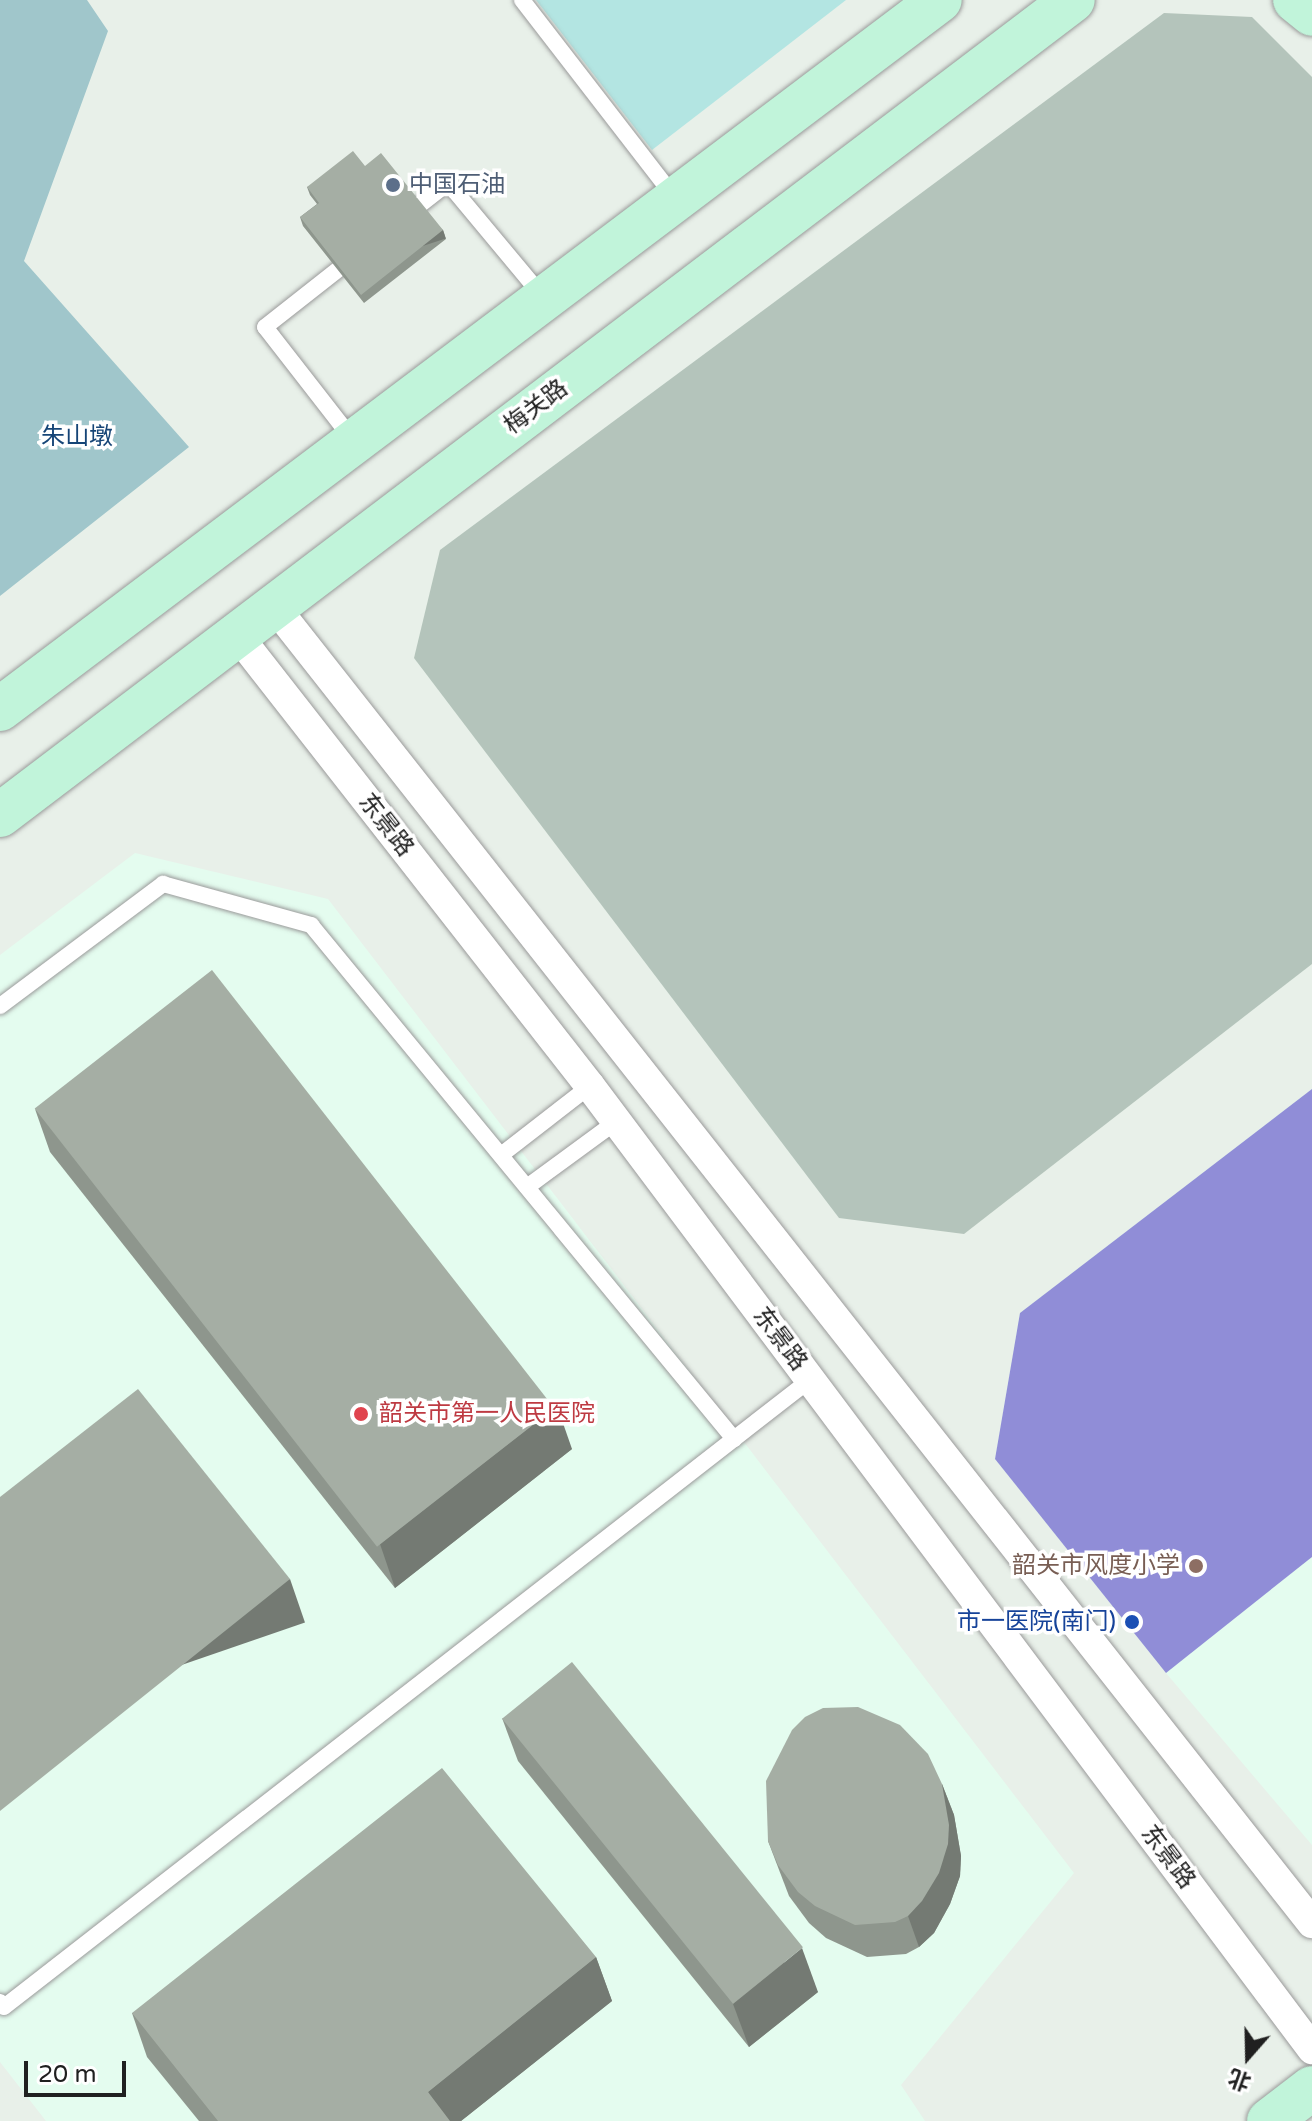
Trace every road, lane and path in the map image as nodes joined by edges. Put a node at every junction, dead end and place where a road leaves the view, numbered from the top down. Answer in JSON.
{"nodes":[{"id":1,"x":522,"y":0,"type":"edge"},
{"id":2,"x":940,"y":0,"type":"edge"},
{"id":3,"x":1295,"y":0,"type":"edge"},
{"id":4,"x":1072,"y":1,"type":"edge"},
{"id":5,"x":1312,"y":14,"type":"edge"},
{"id":6,"x":676,"y":199,"type":"junction"},
{"id":7,"x":399,"y":221,"type":"edge"},
{"id":8,"x":363,"y":250,"type":"edge"},
{"id":9,"x":544,"y":299,"type":"junction"},
{"id":10,"x":354,"y":441,"type":"junction"},
{"id":11,"x":274,"y":606,"type":"junction"},
{"id":12,"x":238,"y":636,"type":"junction"},
{"id":13,"x":0,"y":709,"type":"edge"},
{"id":14,"x":0,"y":815,"type":"edge"},
{"id":15,"x":0,"y":1006,"type":"edge"},
{"id":16,"x":590,"y":1086,"type":"junction"},
{"id":17,"x":617,"y":1121,"type":"junction"},
{"id":18,"x":501,"y":1155,"type":"junction"},
{"id":19,"x":527,"y":1187,"type":"junction"},
{"id":20,"x":811,"y":1379,"type":"junction"},
{"id":21,"x":734,"y":1439,"type":"junction"},
{"id":22,"x":1312,"y":1923,"type":"edge"},
{"id":23,"x":0,"y":2002,"type":"edge"},
{"id":24,"x":1312,"y":2049,"type":"edge"},
{"id":25,"x":1312,"y":2088,"type":"edge"},
{"id":26,"x":1269,"y":2121,"type":"edge"}],
"edges":[{"from":1,"to":6,"type":"lane"},
{"from":2,"to":6,"type":"main road"},
{"from":3,"to":5,"type":"main road"},
{"from":4,"to":11,"type":"main road","name":"梅关路"},
{"from":6,"to":9,"type":"main road"},
{"from":7,"to":9,"type":"lane"},
{"from":8,"to":10,"type":"lane"},
{"from":9,"to":10,"type":"main road"},
{"from":10,"to":13,"type":"main road"},
{"from":11,"to":12,"type":"main road","name":"梅关路"},
{"from":11,"to":22,"type":"street","name":"东景路"},
{"from":12,"to":14,"type":"main road","name":"梅关路"},
{"from":12,"to":16,"type":"street","name":"东景路"},
{"from":15,"to":18,"type":"lane"},
{"from":16,"to":17,"type":"street","name":"东景路"},
{"from":16,"to":18,"type":"lane"},
{"from":17,"to":19,"type":"lane"},
{"from":17,"to":20,"type":"street","name":"东景路"},
{"from":18,"to":19,"type":"lane"},
{"from":19,"to":21,"type":"lane"},
{"from":20,"to":21,"type":"lane"},
{"from":20,"to":24,"type":"street","name":"东景路"},
{"from":21,"to":23,"type":"lane"},
{"from":25,"to":26,"type":"main road"}]}
